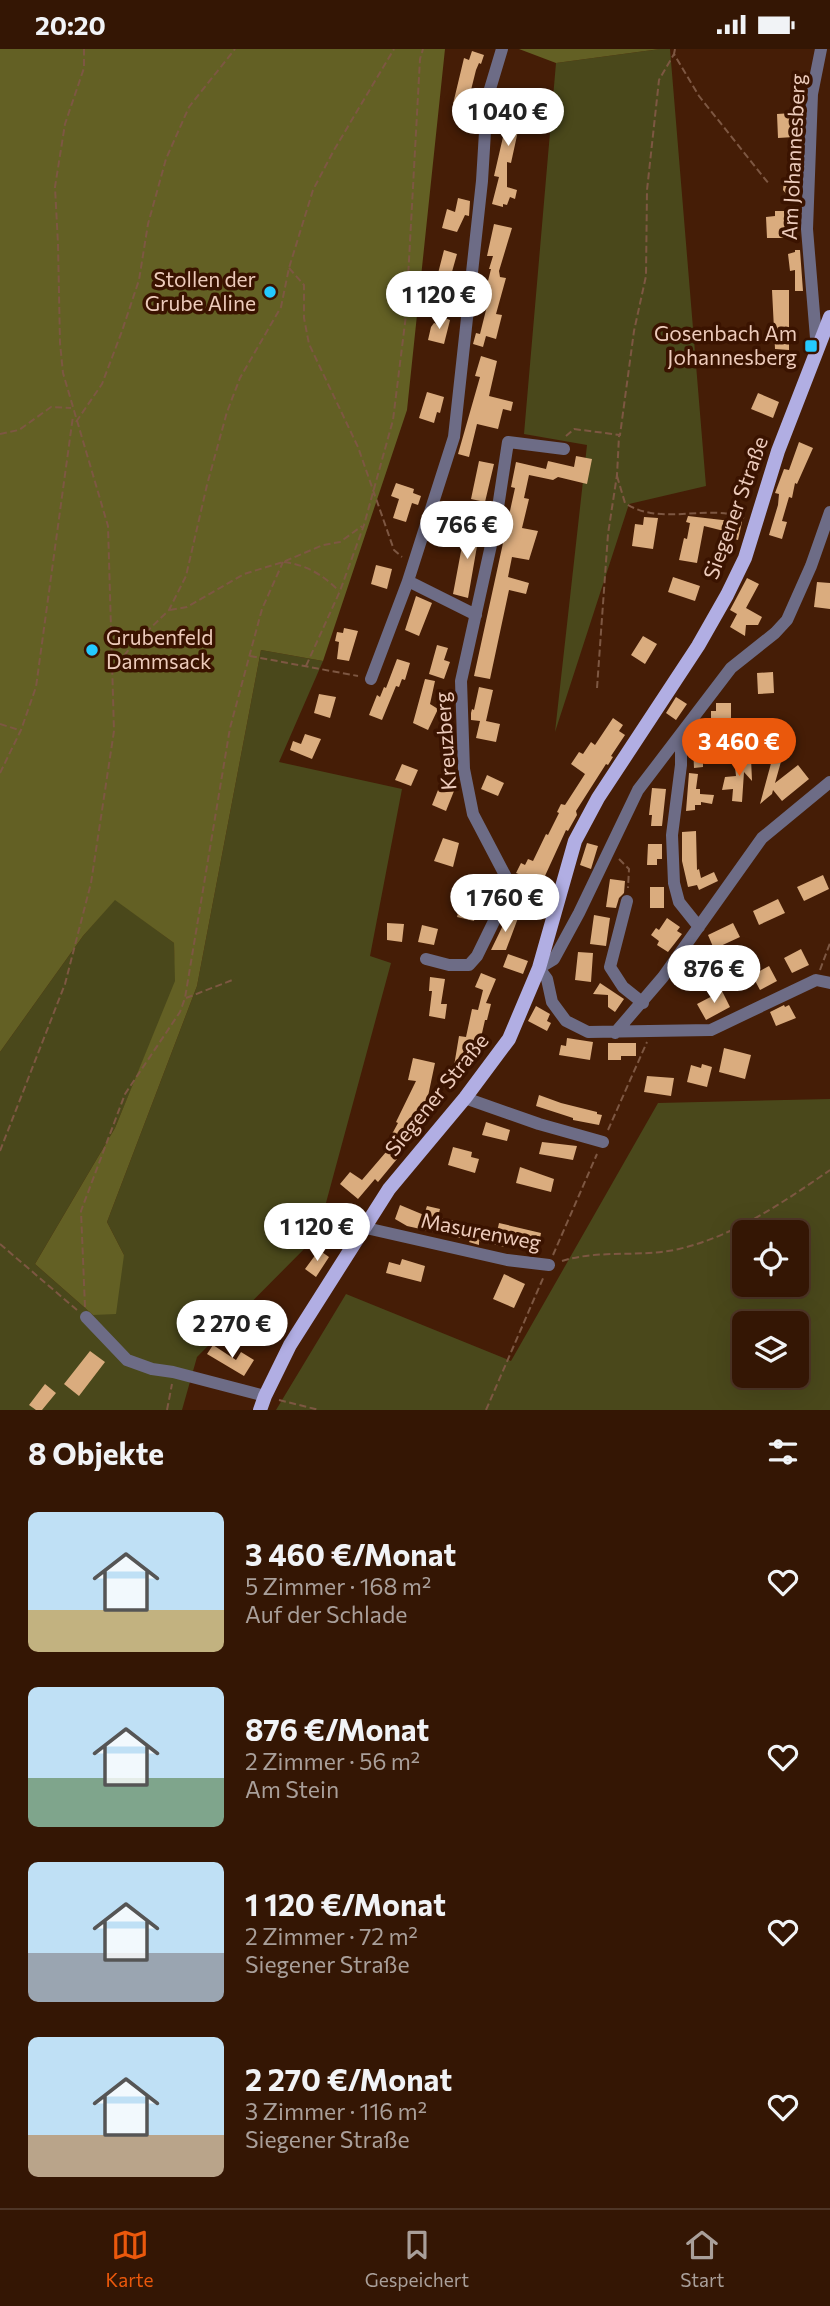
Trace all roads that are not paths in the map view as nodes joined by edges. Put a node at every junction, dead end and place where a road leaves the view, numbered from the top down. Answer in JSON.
{"nodes":[{"id":1,"x":502,"y":49,"type":"edge"},
{"id":2,"x":821,"y":49,"type":"edge"},
{"id":3,"x":830,"y":317,"type":"edge"},
{"id":4,"x":817,"y":350,"type":"junction"},
{"id":5,"x":559,"y":448,"type":"road end"},
{"id":6,"x":830,"y":512,"type":"edge"},
{"id":7,"x":408,"y":581,"type":"junction"},
{"id":8,"x":476,"y":615,"type":"junction"},
{"id":9,"x":366,"y":678,"type":"road end"},
{"id":10,"x":681,"y":734,"type":"junction"},
{"id":11,"x":830,"y":782,"type":"edge"},
{"id":12,"x":516,"y":896,"type":"junction"},
{"id":13,"x":627,"y":901,"type":"road end"},
{"id":14,"x":554,"y":916,"type":"junction"},
{"id":15,"x":699,"y":927,"type":"junction"},
{"id":16,"x":426,"y":959,"type":"dead end"},
{"id":17,"x":539,"y":968,"type":"junction"},
{"id":18,"x":830,"y":983,"type":"edge"},
{"id":19,"x":643,"y":1003,"type":"junction"},
{"id":20,"x":615,"y":1033,"type":"junction"},
{"id":21,"x":465,"y":1098,"type":"junction"},
{"id":22,"x":603,"y":1142,"type":"road end"},
{"id":23,"x":366,"y":1228,"type":"junction"},
{"id":24,"x":549,"y":1265,"type":"road end"},
{"id":25,"x":86,"y":1317,"type":"road end"},
{"id":26,"x":262,"y":1403,"type":"edge"}],
"edges":[{"from":1,"to":7,"type":"street"},
{"from":2,"to":4,"type":"street","name":"Am Johannesberg"},
{"from":3,"to":4,"type":"main road","name":"Siegener Straße"},
{"from":4,"to":14,"type":"main road","name":"Siegener Straße"},
{"from":5,"to":8,"type":"street","name":"Kreuzberg"},
{"from":6,"to":10,"type":"street"},
{"from":7,"to":8,"type":"street"},
{"from":7,"to":9,"type":"street"},
{"from":8,"to":12,"type":"street","name":"Kreuzberg"},
{"from":10,"to":15,"type":"street"},
{"from":10,"to":17,"type":"street"},
{"from":11,"to":15,"type":"street"},
{"from":12,"to":14,"type":"street"},
{"from":12,"to":16,"type":"street"},
{"from":13,"to":19,"type":"street"},
{"from":14,"to":17,"type":"main road","name":"Siegener Straße"},
{"from":15,"to":19,"type":"street"},
{"from":17,"to":20,"type":"street"},
{"from":17,"to":21,"type":"main road","name":"Siegener Straße"},
{"from":18,"to":20,"type":"street"},
{"from":19,"to":20,"type":"street"},
{"from":21,"to":22,"type":"street"},
{"from":21,"to":23,"type":"main road","name":"Siegener Straße"},
{"from":23,"to":24,"type":"street","name":"Masurenweg"},
{"from":23,"to":26,"type":"main road","name":"Siegener Straße"},
{"from":25,"to":26,"type":"street"}]}
